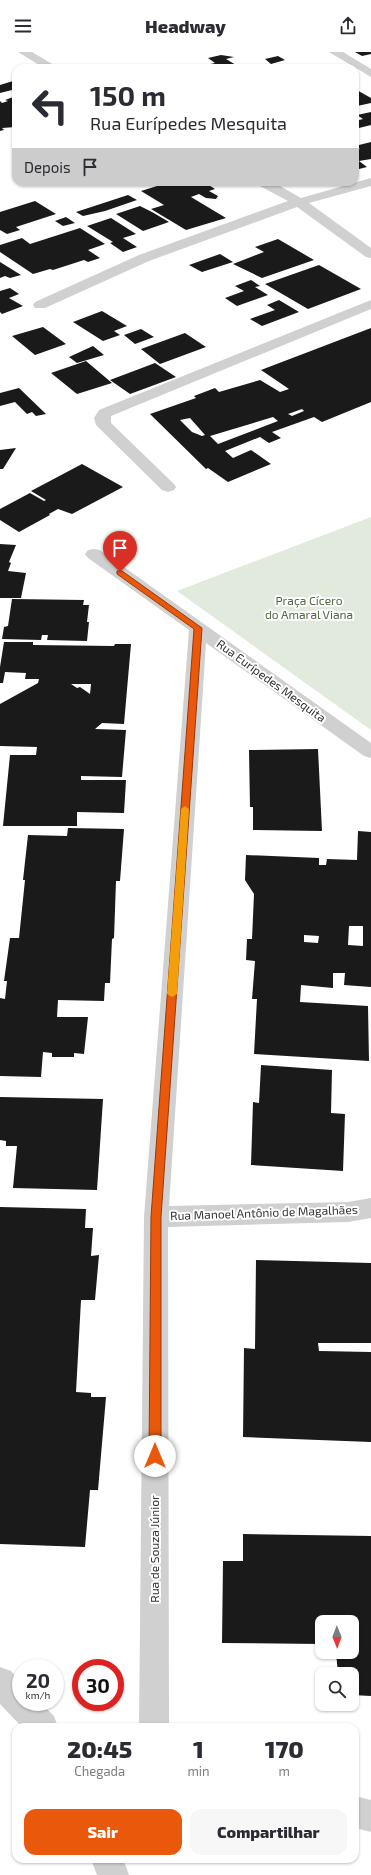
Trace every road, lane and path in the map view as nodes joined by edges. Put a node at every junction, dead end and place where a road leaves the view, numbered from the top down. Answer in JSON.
{"nodes":[{"id":1,"x":24,"y":52,"type":"edge"},
{"id":2,"x":335,"y":52,"type":"edge"},
{"id":3,"x":46,"y":64,"type":"edge"},
{"id":4,"x":355,"y":64,"type":"edge"},
{"id":5,"x":359,"y":67,"type":"edge"},
{"id":6,"x":371,"y":74,"type":"edge"},
{"id":7,"x":371,"y":182,"type":"edge"},
{"id":8,"x":359,"y":185,"type":"edge"},
{"id":9,"x":270,"y":186,"type":"edge"},
{"id":10,"x":357,"y":186,"type":"edge"},
{"id":11,"x":299,"y":202,"type":"junction"},
{"id":12,"x":371,"y":254,"type":"edge"},
{"id":13,"x":371,"y":304,"type":"edge"},
{"id":14,"x":40,"y":305,"type":"dead end"},
{"id":15,"x":168,"y":487,"type":"dead end"},
{"id":16,"x":94,"y":554,"type":"dead end"},
{"id":17,"x":198,"y":628,"type":"junction"},
{"id":18,"x":371,"y":752,"type":"edge"},
{"id":19,"x":371,"y":1208,"type":"edge"},
{"id":20,"x":156,"y":1217,"type":"junction"},
{"id":21,"x":0,"y":1682,"type":"edge"},
{"id":22,"x":40,"y":1723,"type":"edge"},
{"id":23,"x":154,"y":1723,"type":"edge"},
{"id":24,"x":359,"y":1813,"type":"edge"},
{"id":25,"x":371,"y":1816,"type":"edge"},
{"id":26,"x":108,"y":1863,"type":"edge"},
{"id":27,"x":113,"y":1875,"type":"edge"}],
"edges":[{"from":1,"to":3,"type":"street"},
{"from":2,"to":4,"type":"street"},
{"from":5,"to":6,"type":"street"},
{"from":7,"to":8,"type":"street"},
{"from":9,"to":11,"type":"street"},
{"from":10,"to":11,"type":"street"},
{"from":11,"to":12,"type":"street"},
{"from":11,"to":14,"type":"street"},
{"from":13,"to":15,"type":"street"},
{"from":16,"to":17,"type":"street","name":"Rua Eurípedes Mesquita"},
{"from":17,"to":18,"type":"street","name":"Rua Eurípedes Mesquita"},
{"from":17,"to":20,"type":"street","name":"Rua de Souza Júnior"},
{"from":19,"to":20,"type":"street","name":"Rua Manoel Antônio de Magalhães"},
{"from":20,"to":23,"type":"street","name":"Rua de Souza Júnior"},
{"from":21,"to":22,"type":"street"},
{"from":24,"to":25,"type":"street"},
{"from":26,"to":27,"type":"street"}]}
